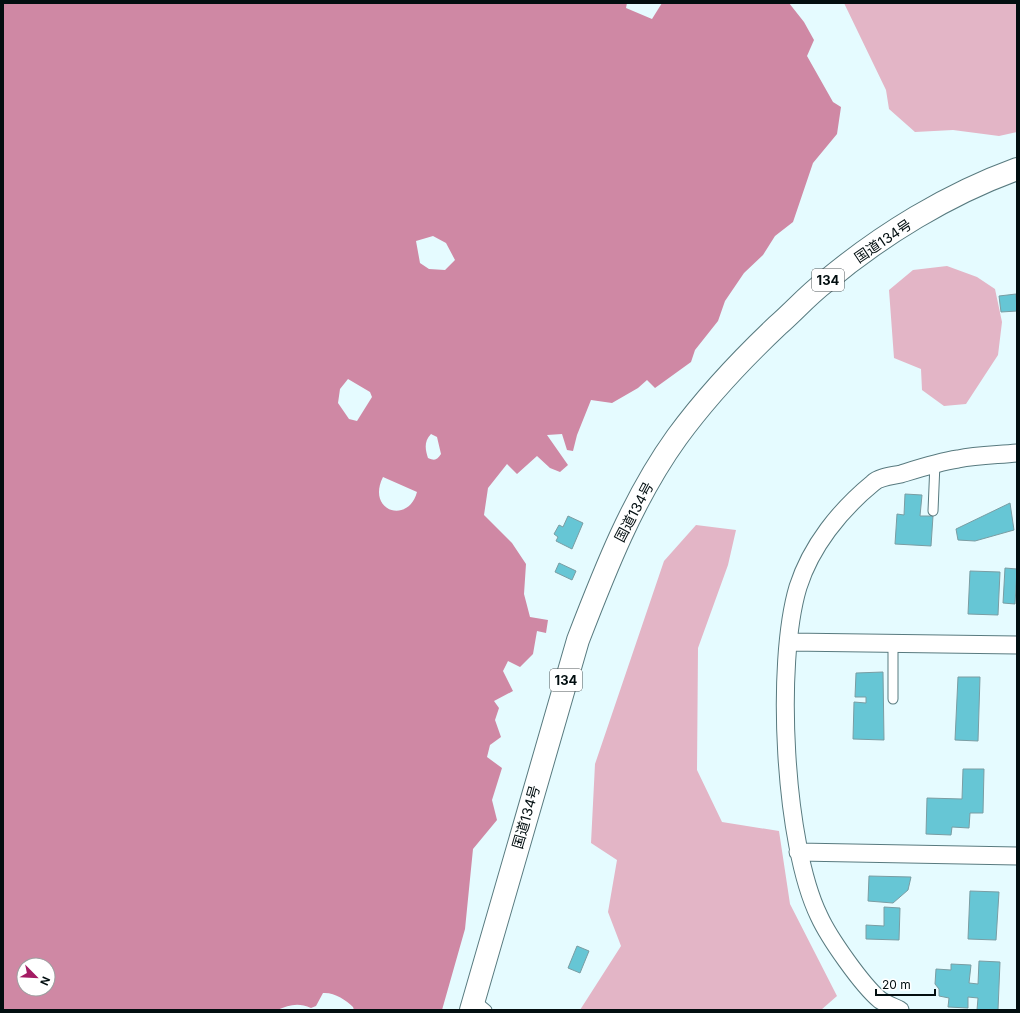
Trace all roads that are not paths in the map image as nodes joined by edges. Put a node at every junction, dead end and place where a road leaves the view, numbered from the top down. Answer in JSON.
{"nodes":[{"id":1,"x":1017,"y":169,"type":"edge"},
{"id":2,"x":1017,"y":453,"type":"edge"},
{"id":3,"x":935,"y":463,"type":"junction"},
{"id":4,"x":933,"y":511,"type":"dead end"},
{"id":5,"x":789,"y":642,"type":"junction"},
{"id":6,"x":893,"y":643,"type":"junction"},
{"id":7,"x":1017,"y":645,"type":"edge"},
{"id":8,"x":893,"y":699,"type":"dead end"},
{"id":9,"x":798,"y":852,"type":"junction"},
{"id":10,"x":1017,"y":856,"type":"edge"},
{"id":11,"x":481,"y":1008,"type":"edge"},
{"id":12,"x":900,"y":1010,"type":"edge"}],
"edges":[{"from":1,"to":11,"type":"highway","name":"国道134号","number":"134"},
{"from":2,"to":3,"type":"street"},
{"from":3,"to":4,"type":"lane"},
{"from":3,"to":5,"type":"street"},
{"from":5,"to":6,"type":"street"},
{"from":5,"to":9,"type":"street"},
{"from":6,"to":7,"type":"street"},
{"from":6,"to":8,"type":"lane"},
{"from":9,"to":10,"type":"street"},
{"from":9,"to":12,"type":"street"}]}
